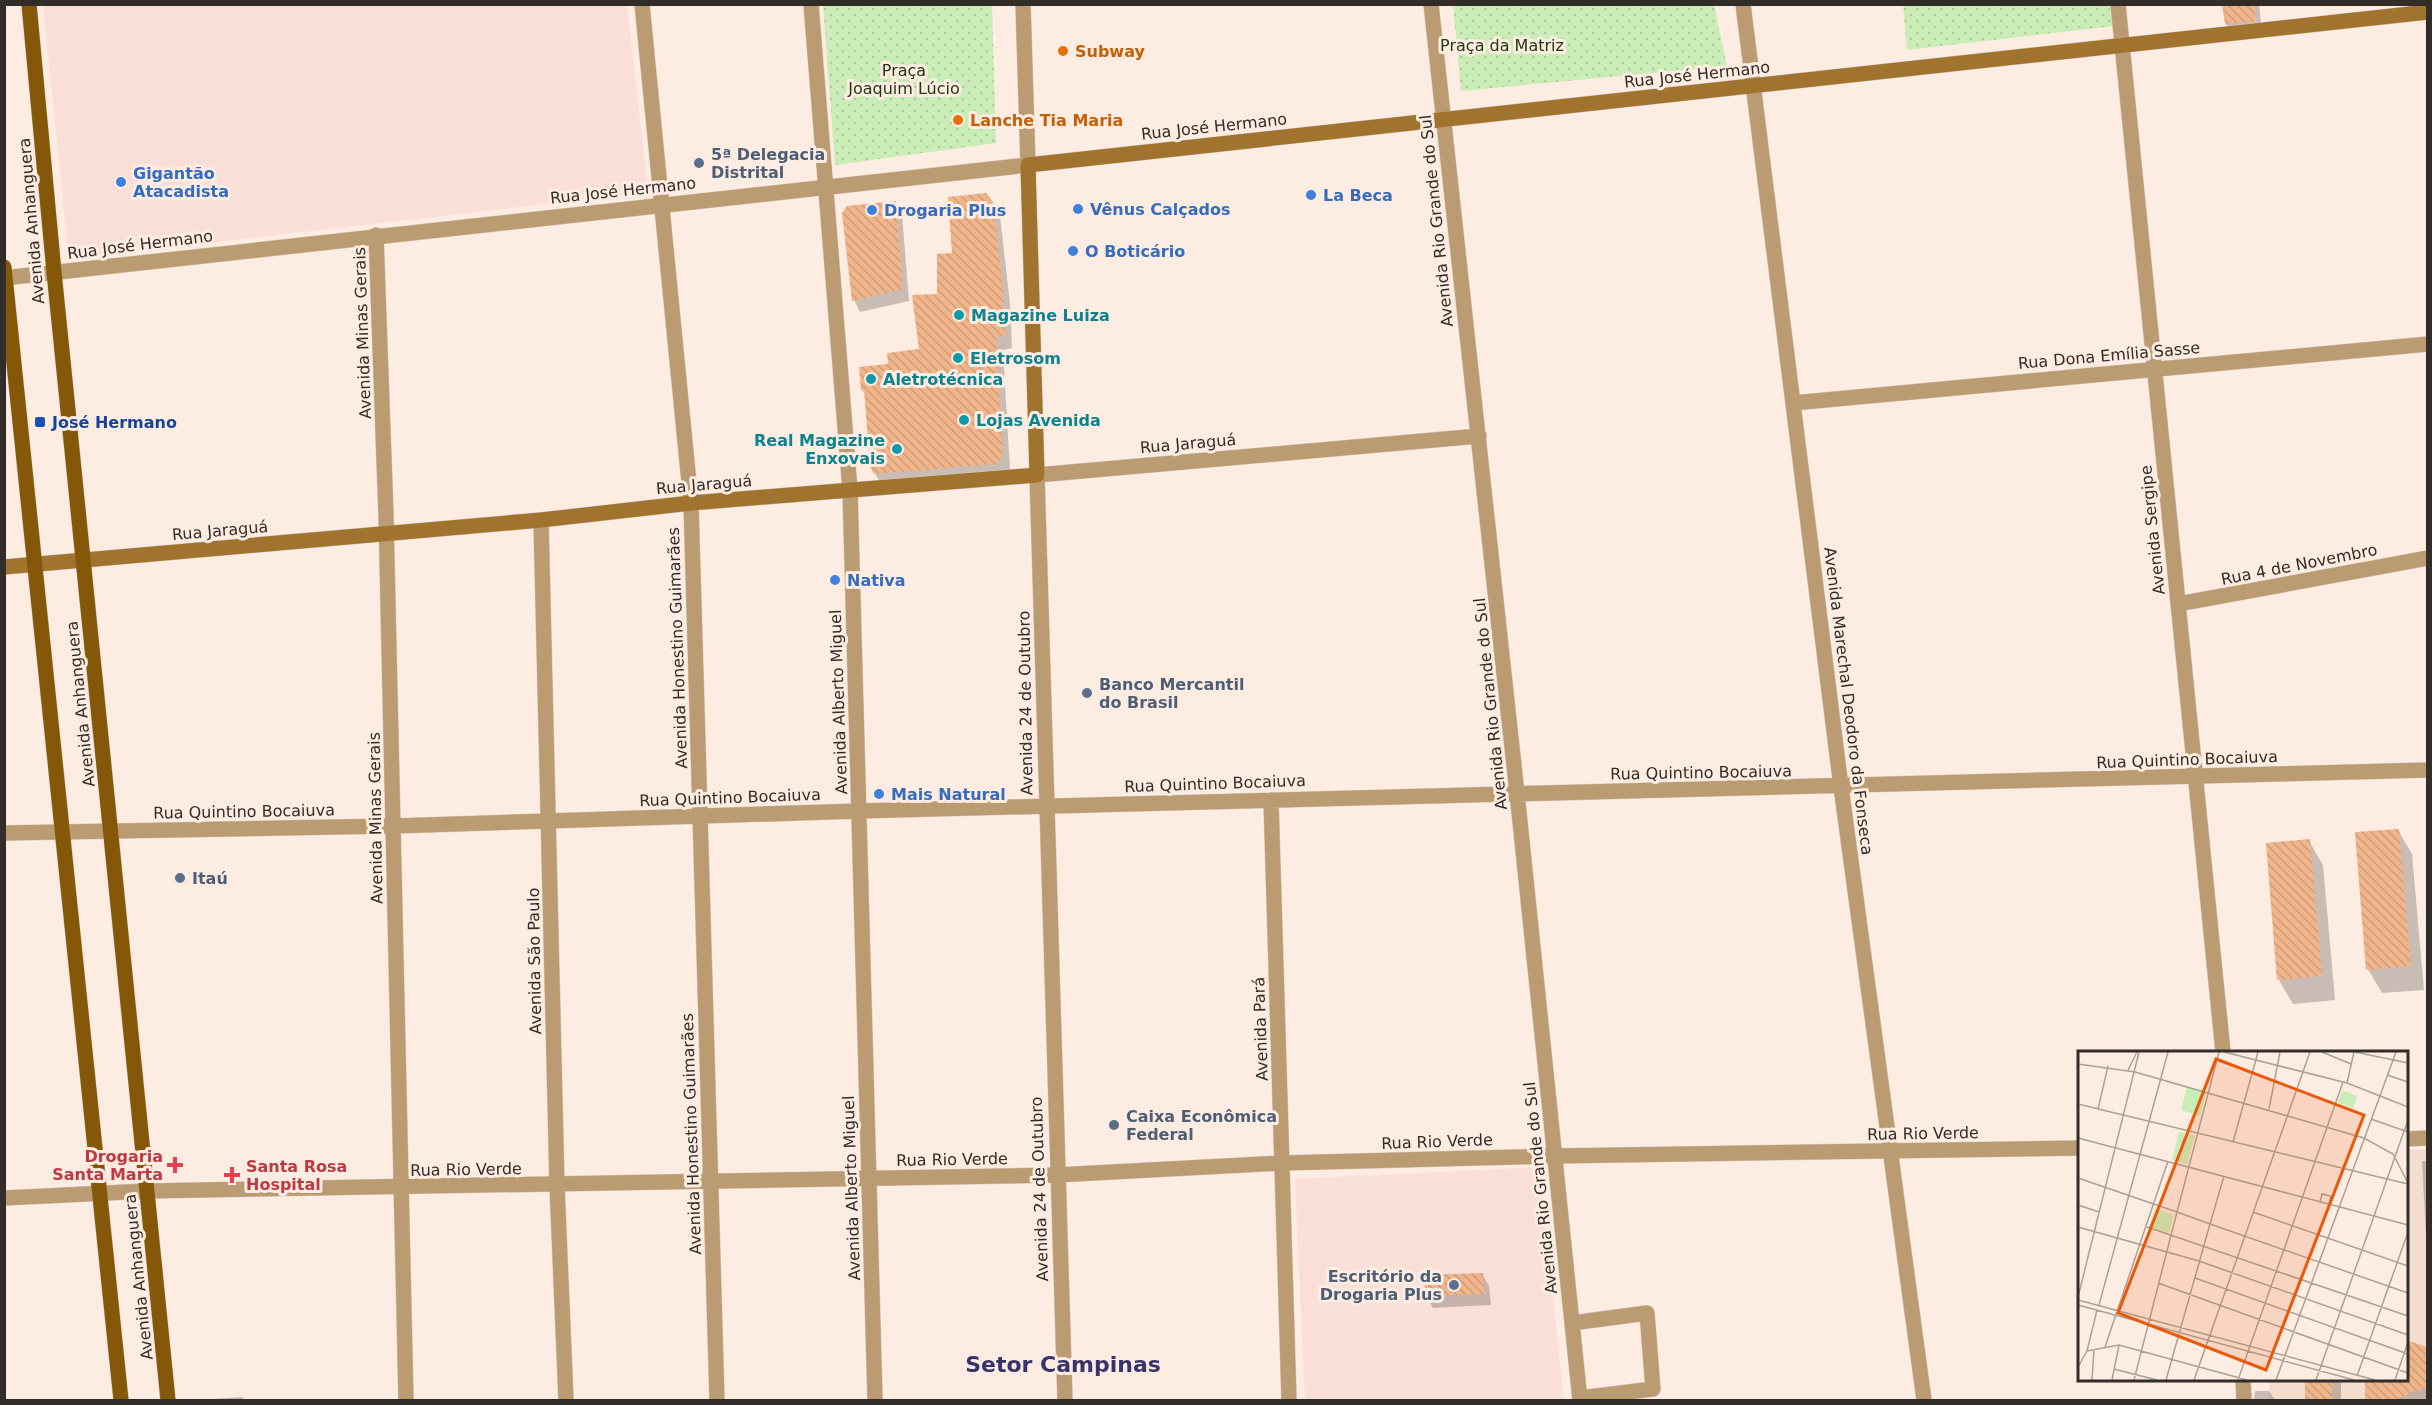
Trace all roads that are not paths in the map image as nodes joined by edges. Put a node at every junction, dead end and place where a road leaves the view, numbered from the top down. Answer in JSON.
{"nodes":[{"id":1,"x":29,"y":4,"type":"edge"},
{"id":2,"x":642,"y":4,"type":"edge"},
{"id":3,"x":811,"y":4,"type":"edge"},
{"id":4,"x":1023,"y":4,"type":"edge"},
{"id":5,"x":1431,"y":4,"type":"edge"},
{"id":6,"x":1743,"y":4,"type":"edge"},
{"id":7,"x":2118,"y":4,"type":"edge"},
{"id":8,"x":2427,"y":12,"type":"edge"},
{"id":9,"x":2122,"y":45,"type":"junction"},
{"id":10,"x":1754,"y":86,"type":"junction"},
{"id":11,"x":1443,"y":120,"type":"junction"},
{"id":12,"x":1028,"y":165,"type":"junction"},
{"id":13,"x":825,"y":186,"type":"junction"},
{"id":14,"x":660,"y":204,"type":"junction"},
{"id":15,"x":376,"y":235,"type":"junction"},
{"id":16,"x":54,"y":272,"type":"junction"},
{"id":17,"x":5,"y":274,"type":"edge"},
{"id":18,"x":2427,"y":344,"type":"edge"},
{"id":19,"x":2154,"y":369,"type":"junction"},
{"id":20,"x":1793,"y":403,"type":"junction"},
{"id":21,"x":1479,"y":436,"type":"junction"},
{"id":22,"x":1037,"y":475,"type":"junction"},
{"id":23,"x":850,"y":490,"type":"junction"},
{"id":24,"x":691,"y":502,"type":"junction"},
{"id":25,"x":541,"y":520,"type":"junction"},
{"id":26,"x":387,"y":533,"type":"junction"},
{"id":27,"x":2427,"y":558,"type":"edge"},
{"id":28,"x":83,"y":560,"type":"junction"},
{"id":29,"x":36,"y":564,"type":"junction"},
{"id":30,"x":4,"y":567,"type":"edge"},
{"id":31,"x":2178,"y":604,"type":"junction"},
{"id":32,"x":2427,"y":770,"type":"edge"},
{"id":33,"x":2195,"y":777,"type":"junction"},
{"id":34,"x":1841,"y":787,"type":"junction"},
{"id":35,"x":1517,"y":793,"type":"junction"},
{"id":36,"x":1271,"y":800,"type":"junction"},
{"id":37,"x":1046,"y":806,"type":"junction"},
{"id":38,"x":859,"y":811,"type":"junction"},
{"id":39,"x":700,"y":816,"type":"junction"},
{"id":40,"x":549,"y":821,"type":"junction"},
{"id":41,"x":393,"y":826,"type":"junction"},
{"id":42,"x":111,"y":831,"type":"junction"},
{"id":43,"x":63,"y":832,"type":"junction"},
{"id":44,"x":4,"y":833,"type":"edge"},
{"id":45,"x":2223,"y":1051,"type":"edge"},
{"id":46,"x":2427,"y":1138,"type":"edge"},
{"id":47,"x":2408,"y":1139,"type":"edge"},
{"id":48,"x":2078,"y":1148,"type":"edge"},
{"id":49,"x":1893,"y":1152,"type":"junction"},
{"id":50,"x":1555,"y":1156,"type":"junction"},
{"id":51,"x":1282,"y":1163,"type":"junction"},
{"id":52,"x":1056,"y":1175,"type":"junction"},
{"id":53,"x":868,"y":1178,"type":"junction"},
{"id":54,"x":710,"y":1181,"type":"junction"},
{"id":55,"x":558,"y":1185,"type":"junction"},
{"id":56,"x":402,"y":1188,"type":"junction"},
{"id":57,"x":147,"y":1191,"type":"junction"},
{"id":58,"x":100,"y":1194,"type":"junction"},
{"id":59,"x":4,"y":1198,"type":"edge"},
{"id":60,"x":1572,"y":1323,"type":"junction"},
{"id":61,"x":2243,"y":1381,"type":"edge"},
{"id":62,"x":1580,"y":1400,"type":"edge"},
{"id":63,"x":121,"y":1401,"type":"edge"},
{"id":64,"x":168,"y":1401,"type":"edge"},
{"id":65,"x":406,"y":1401,"type":"edge"},
{"id":66,"x":566,"y":1401,"type":"edge"},
{"id":67,"x":717,"y":1401,"type":"edge"},
{"id":68,"x":875,"y":1401,"type":"edge"},
{"id":69,"x":1065,"y":1401,"type":"edge"},
{"id":70,"x":1289,"y":1401,"type":"edge"},
{"id":71,"x":1924,"y":1401,"type":"edge"},
{"id":72,"x":2244,"y":1401,"type":"edge"}],
"edges":[{"from":1,"to":16,"type":"main road","name":"Avenida Anhanguera"},
{"from":2,"to":14,"type":"street","name":"Avenida Honestino Guimarães"},
{"from":3,"to":13,"type":"street","name":"Avenida Alberto Miguel"},
{"from":4,"to":12,"type":"street","name":"Avenida 24 de Outubro"},
{"from":5,"to":11,"type":"street","name":"Avenida Rio Grande do Sul"},
{"from":6,"to":10,"type":"street","name":"Avenida Marechal Deodoro da Fonseca"},
{"from":7,"to":9,"type":"street","name":"Avenida Sergipe"},
{"from":8,"to":9,"type":"main road","name":"Rua José Hermano"},
{"from":9,"to":10,"type":"main road","name":"Rua José Hermano"},
{"from":9,"to":19,"type":"street","name":"Avenida Sergipe"},
{"from":10,"to":11,"type":"main road","name":"Rua José Hermano"},
{"from":10,"to":20,"type":"street","name":"Avenida Marechal Deodoro da Fonseca"},
{"from":11,"to":12,"type":"main road","name":"Rua José Hermano"},
{"from":11,"to":21,"type":"street","name":"Avenida Rio Grande do Sul"},
{"from":12,"to":13,"type":"street","name":"Rua José Hermano"},
{"from":12,"to":22,"type":"main road","name":"Avenida 24 de Outubro"},
{"from":13,"to":14,"type":"street","name":"Rua José Hermano"},
{"from":13,"to":23,"type":"street","name":"Avenida Alberto Miguel"},
{"from":14,"to":15,"type":"street","name":"Rua José Hermano"},
{"from":14,"to":24,"type":"street","name":"Avenida Honestino Guimarães"},
{"from":15,"to":16,"type":"street","name":"Rua José Hermano"},
{"from":15,"to":26,"type":"street","name":"Avenida Minas Gerais"},
{"from":16,"to":17,"type":"street","name":"Rua José Hermano"},
{"from":16,"to":28,"type":"main road","name":"Avenida Anhanguera"},
{"from":17,"to":29,"type":"main road","name":"Avenida Anhanguera"},
{"from":18,"to":19,"type":"street","name":"Rua Dona Emília Sasse"},
{"from":19,"to":20,"type":"street","name":"Rua Dona Emília Sasse"},
{"from":19,"to":31,"type":"street","name":"Avenida Sergipe"},
{"from":20,"to":34,"type":"street","name":"Avenida Marechal Deodoro da Fonseca"},
{"from":21,"to":22,"type":"street","name":"Rua Jaraguá"},
{"from":21,"to":35,"type":"street","name":"Avenida Rio Grande do Sul"},
{"from":22,"to":23,"type":"main road","name":"Rua Jaraguá"},
{"from":22,"to":37,"type":"street","name":"Avenida 24 de Outubro"},
{"from":23,"to":24,"type":"main road","name":"Rua Jaraguá"},
{"from":23,"to":38,"type":"street","name":"Avenida Alberto Miguel"},
{"from":24,"to":25,"type":"main road","name":"Rua Jaraguá"},
{"from":24,"to":39,"type":"street","name":"Avenida Honestino Guimarães"},
{"from":25,"to":26,"type":"main road","name":"Rua Jaraguá"},
{"from":25,"to":40,"type":"street","name":"Avenida São Paulo"},
{"from":26,"to":28,"type":"main road","name":"Rua Jaraguá"},
{"from":26,"to":41,"type":"street","name":"Avenida Minas Gerais"},
{"from":27,"to":31,"type":"street","name":"Rua 4 de Novembro"},
{"from":28,"to":29,"type":"main road","name":"Rua Jaraguá"},
{"from":28,"to":42,"type":"main road","name":"Avenida Anhanguera"},
{"from":29,"to":30,"type":"main road","name":"Rua Jaraguá"},
{"from":29,"to":43,"type":"main road","name":"Avenida Anhanguera"},
{"from":31,"to":33,"type":"street","name":"Avenida Sergipe"},
{"from":32,"to":33,"type":"street","name":"Rua Quintino Bocaiuva"},
{"from":33,"to":34,"type":"street","name":"Rua Quintino Bocaiuva"},
{"from":33,"to":45,"type":"street","name":"Avenida Sergipe"},
{"from":34,"to":35,"type":"street","name":"Rua Quintino Bocaiuva"},
{"from":34,"to":49,"type":"street","name":"Avenida Marechal Deodoro da Fonseca"},
{"from":35,"to":36,"type":"street","name":"Rua Quintino Bocaiuva"},
{"from":35,"to":50,"type":"street","name":"Avenida Rio Grande do Sul"},
{"from":36,"to":37,"type":"street","name":"Rua Quintino Bocaiuva"},
{"from":36,"to":51,"type":"street","name":"Avenida Pará"},
{"from":37,"to":38,"type":"street","name":"Rua Quintino Bocaiuva"},
{"from":37,"to":52,"type":"street","name":"Avenida 24 de Outubro"},
{"from":38,"to":39,"type":"street","name":"Rua Quintino Bocaiuva"},
{"from":38,"to":53,"type":"street","name":"Avenida Alberto Miguel"},
{"from":39,"to":40,"type":"street","name":"Rua Quintino Bocaiuva"},
{"from":39,"to":54,"type":"street","name":"Avenida Honestino Guimarães"},
{"from":40,"to":41,"type":"street","name":"Rua Quintino Bocaiuva"},
{"from":40,"to":55,"type":"street","name":"Avenida São Paulo"},
{"from":41,"to":42,"type":"street","name":"Rua Quintino Bocaiuva"},
{"from":41,"to":56,"type":"street","name":"Avenida Minas Gerais"},
{"from":42,"to":43,"type":"street","name":"Rua Quintino Bocaiuva"},
{"from":42,"to":57,"type":"main road","name":"Avenida Anhanguera"},
{"from":43,"to":44,"type":"street","name":"Rua Quintino Bocaiuva"},
{"from":43,"to":58,"type":"main road","name":"Avenida Anhanguera"},
{"from":46,"to":47,"type":"street"},
{"from":48,"to":49,"type":"street","name":"Rua Rio Verde"},
{"from":49,"to":50,"type":"street","name":"Rua Rio Verde"},
{"from":49,"to":71,"type":"street","name":"Avenida Marechal Deodoro da Fonseca"},
{"from":50,"to":51,"type":"street","name":"Rua Rio Verde"},
{"from":50,"to":60,"type":"street","name":"Avenida Rio Grande do Sul"},
{"from":51,"to":52,"type":"street","name":"Rua Rio Verde"},
{"from":51,"to":70,"type":"street","name":"Avenida Pará"},
{"from":52,"to":53,"type":"street","name":"Rua Rio Verde"},
{"from":52,"to":69,"type":"street","name":"Avenida 24 de Outubro"},
{"from":53,"to":54,"type":"street","name":"Rua Rio Verde"},
{"from":53,"to":68,"type":"street","name":"Avenida Alberto Miguel"},
{"from":54,"to":55,"type":"street","name":"Rua Rio Verde"},
{"from":54,"to":67,"type":"street","name":"Avenida Honestino Guimarães"},
{"from":55,"to":56,"type":"street","name":"Rua Rio Verde"},
{"from":55,"to":66,"type":"street","name":"Avenida São Paulo"},
{"from":56,"to":57,"type":"street","name":"Rua Rio Verde"},
{"from":56,"to":65,"type":"street","name":"Avenida Minas Gerais"},
{"from":57,"to":58,"type":"street","name":"Rua Rio Verde"},
{"from":57,"to":64,"type":"main road","name":"Avenida Anhanguera"},
{"from":58,"to":59,"type":"street","name":"Rua Rio Verde"},
{"from":58,"to":63,"type":"main road","name":"Avenida Anhanguera"},
{"from":60,"to":62,"type":"street","name":"Avenida Rio Grande do Sul"},
{"from":60,"to":62,"type":"street"},
{"from":61,"to":72,"type":"street"}]}
